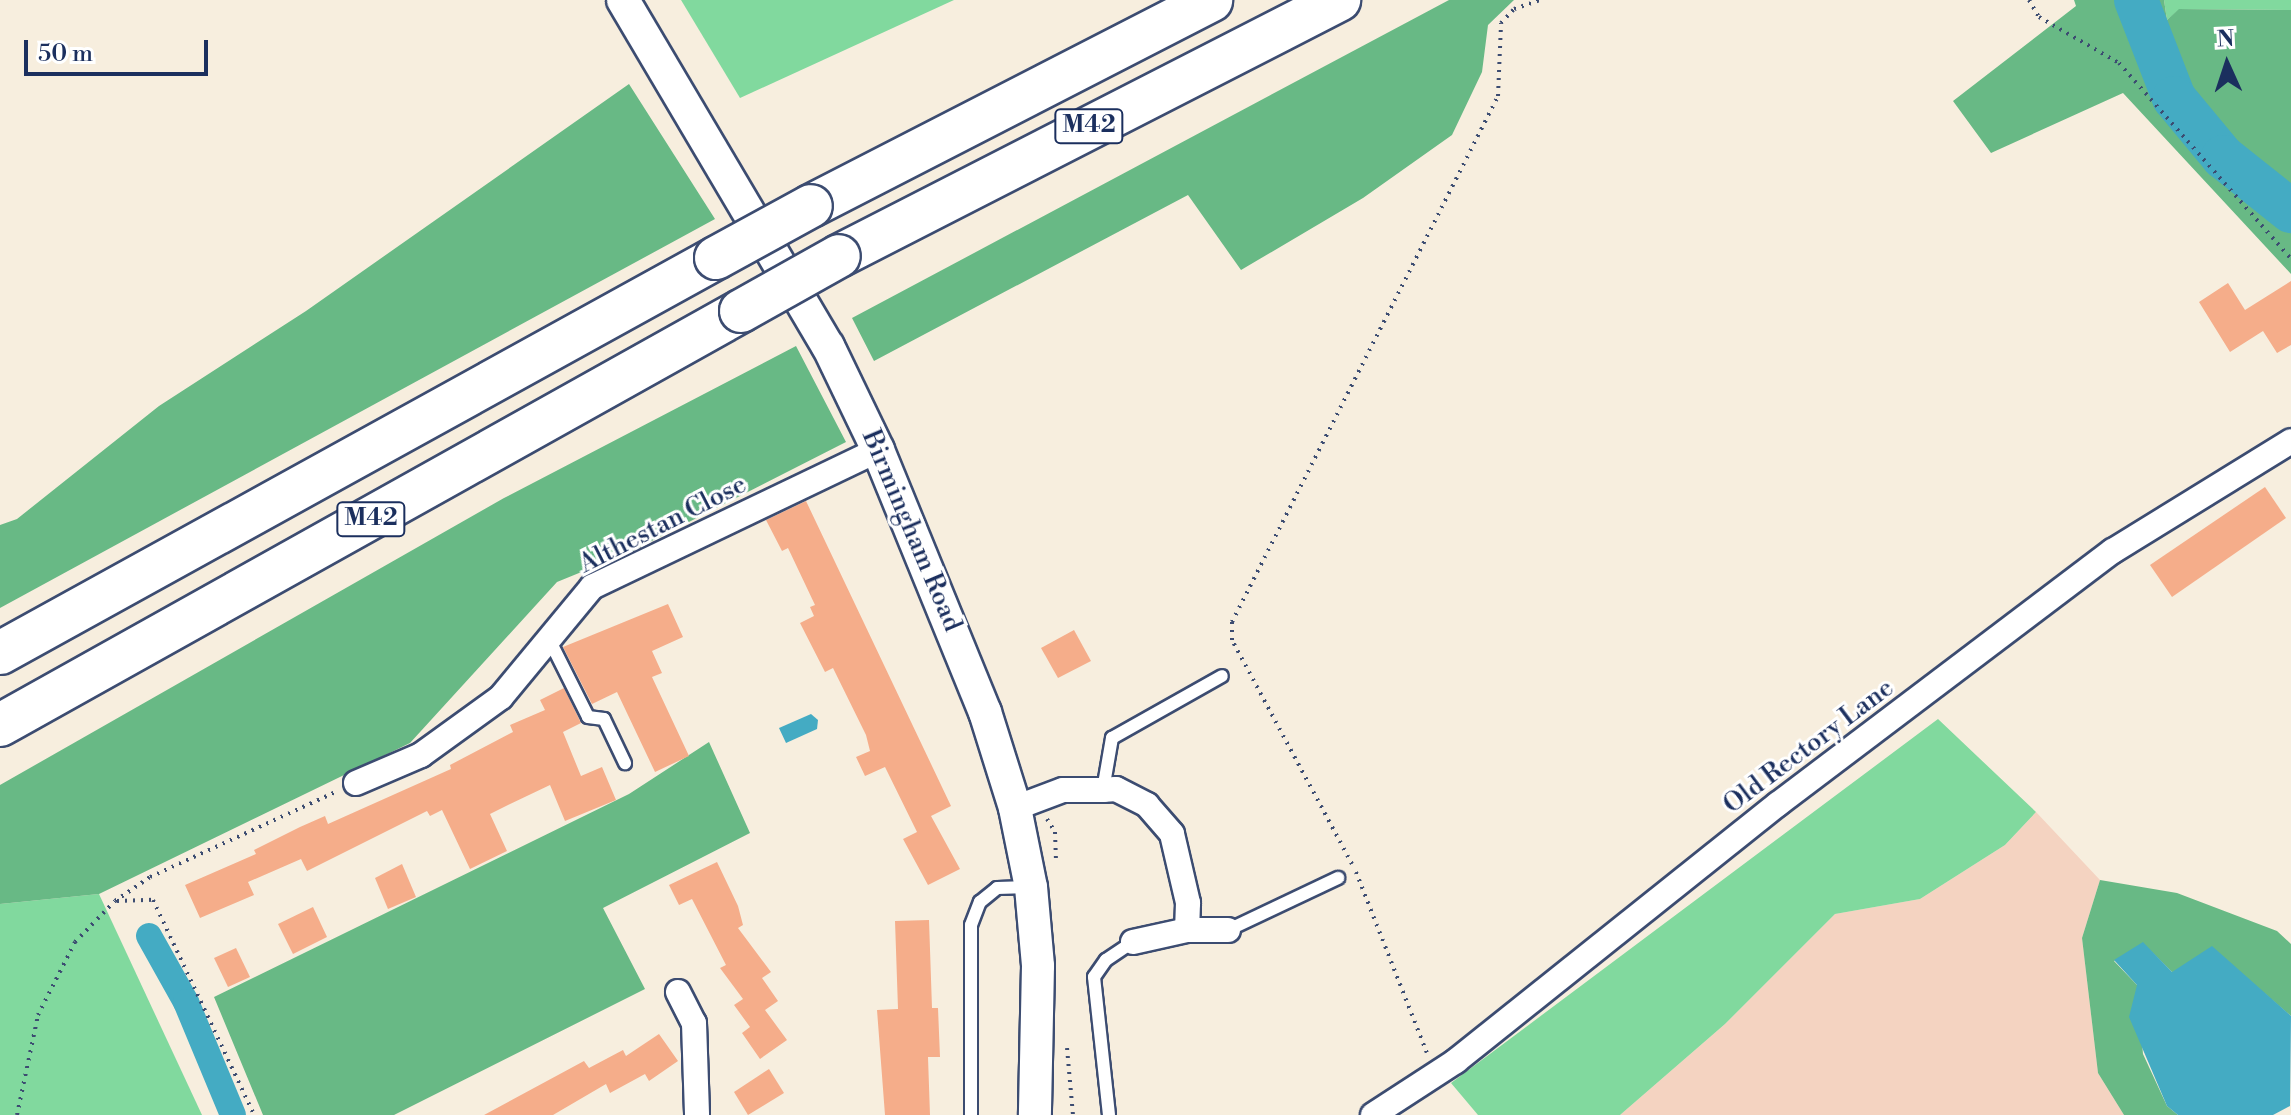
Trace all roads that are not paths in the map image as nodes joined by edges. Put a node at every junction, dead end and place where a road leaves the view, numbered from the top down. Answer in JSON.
{"nodes":[{"id":1,"x":623,"y":0,"type":"edge"},
{"id":2,"x":1211,"y":0,"type":"edge"},
{"id":3,"x":1339,"y":0,"type":"edge"},
{"id":4,"x":2291,"y":441,"type":"edge"},
{"id":5,"x":878,"y":450,"type":"junction"},
{"id":6,"x":549,"y":639,"type":"junction"},
{"id":7,"x":0,"y":653,"type":"edge"},
{"id":8,"x":1222,"y":676,"type":"dead end"},
{"id":9,"x":0,"y":725,"type":"edge"},
{"id":10,"x":625,"y":763,"type":"dead end"},
{"id":11,"x":356,"y":783,"type":"road end"},
{"id":12,"x":1103,"y":790,"type":"junction"},
{"id":13,"x":1015,"y":808,"type":"junction"},
{"id":14,"x":1338,"y":878,"type":"dead end"},
{"id":15,"x":1031,"y":887,"type":"junction"},
{"id":16,"x":1187,"y":930,"type":"junction"},
{"id":17,"x":1228,"y":930,"type":"joint"},
{"id":18,"x":1133,"y":942,"type":"joint"},
{"id":19,"x":678,"y":992,"type":"dead end"},
{"id":20,"x":697,"y":1115,"type":"edge"},
{"id":21,"x":971,"y":1115,"type":"edge"},
{"id":22,"x":1035,"y":1115,"type":"edge"},
{"id":23,"x":1109,"y":1115,"type":"edge"},
{"id":24,"x":1373,"y":1115,"type":"edge"}],
"edges":[{"from":1,"to":5,"type":"main road","name":"Birmingham Road"},
{"from":2,"to":7,"type":"highway","number":"M42","bridge":true},
{"from":3,"to":9,"type":"highway","number":"M42","bridge":true},
{"from":4,"to":24,"type":"street","name":"Old Rectory Lane"},
{"from":5,"to":6,"type":"street","name":"Althestan Close"},
{"from":5,"to":13,"type":"main road","name":"Birmingham Road"},
{"from":6,"to":10,"type":"lane"},
{"from":6,"to":11,"type":"street","name":"Althestan Close"},
{"from":8,"to":12,"type":"lane"},
{"from":12,"to":13,"type":"street"},
{"from":12,"to":16,"type":"street"},
{"from":13,"to":15,"type":"main road","name":"Birmingham Road"},
{"from":14,"to":17,"type":"lane"},
{"from":15,"to":21,"type":"lane"},
{"from":15,"to":22,"type":"main road","name":"Birmingham Road"},
{"from":16,"to":17,"type":"street"},
{"from":16,"to":18,"type":"street"},
{"from":18,"to":23,"type":"lane"},
{"from":19,"to":20,"type":"street"}]}
